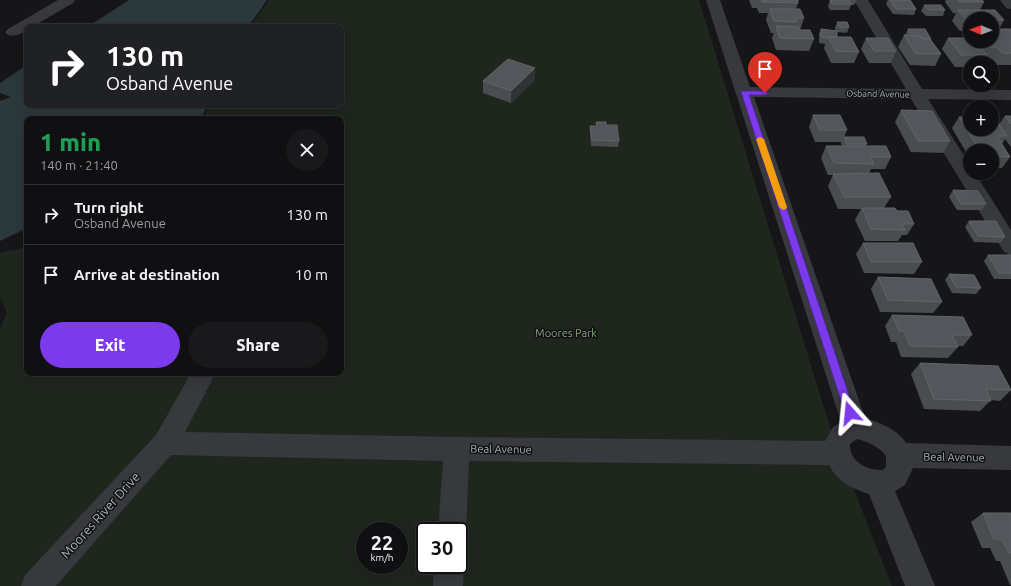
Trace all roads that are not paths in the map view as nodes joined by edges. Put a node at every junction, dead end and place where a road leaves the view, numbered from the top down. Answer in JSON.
{"nodes":[{"id":1,"x":68,"y":0,"type":"edge"},
{"id":2,"x":713,"y":0,"type":"edge"},
{"id":3,"x":861,"y":0,"type":"edge"},
{"id":4,"x":1007,"y":0,"type":"edge"},
{"id":5,"x":1011,"y":5,"type":"edge"},
{"id":6,"x":27,"y":24,"type":"edge"},
{"id":7,"x":24,"y":26,"type":"edge"},
{"id":8,"x":13,"y":32,"type":"dead end"},
{"id":9,"x":745,"y":92,"type":"junction"},
{"id":10,"x":917,"y":95,"type":"junction"},
{"id":11,"x":1011,"y":95,"type":"edge"},
{"id":12,"x":1011,"y":247,"type":"edge"},
{"id":13,"x":201,"y":378,"type":"dead end"},
{"id":14,"x":856,"y":428,"type":"junction"},
{"id":15,"x":165,"y":443,"type":"junction"},
{"id":16,"x":457,"y":449,"type":"junction"},
{"id":17,"x":838,"y":453,"type":"junction"},
{"id":18,"x":898,"y":454,"type":"junction"},
{"id":19,"x":1011,"y":458,"type":"edge"},
{"id":20,"x":878,"y":483,"type":"junction"},
{"id":21,"x":453,"y":522,"type":"edge"},
{"id":22,"x":449,"y":574,"type":"edge"},
{"id":23,"x":36,"y":586,"type":"edge"},
{"id":24,"x":448,"y":586,"type":"edge"},
{"id":25,"x":920,"y":586,"type":"edge"}],
"edges":[{"from":1,"to":6,"type":"street"},
{"from":2,"to":9,"type":"street"},
{"from":3,"to":10,"type":"street"},
{"from":4,"to":5,"type":"street"},
{"from":7,"to":8,"type":"street"},
{"from":9,"to":10,"type":"street","name":"Osband Avenue"},
{"from":9,"to":14,"type":"street"},
{"from":10,"to":11,"type":"street","name":"Osband Avenue"},
{"from":10,"to":12,"type":"street"},
{"from":13,"to":15,"type":"street","name":"Moores River Drive"},
{"from":14,"to":17,"type":"street"},
{"from":14,"to":18,"type":"street"},
{"from":15,"to":16,"type":"street","name":"Beal Avenue"},
{"from":15,"to":23,"type":"street","name":"Moores River Drive"},
{"from":16,"to":17,"type":"street","name":"Beal Avenue"},
{"from":16,"to":21,"type":"street"},
{"from":17,"to":20,"type":"street"},
{"from":18,"to":19,"type":"street","name":"Beal Avenue"},
{"from":18,"to":20,"type":"street"},
{"from":20,"to":25,"type":"street"},
{"from":22,"to":24,"type":"street"}]}
